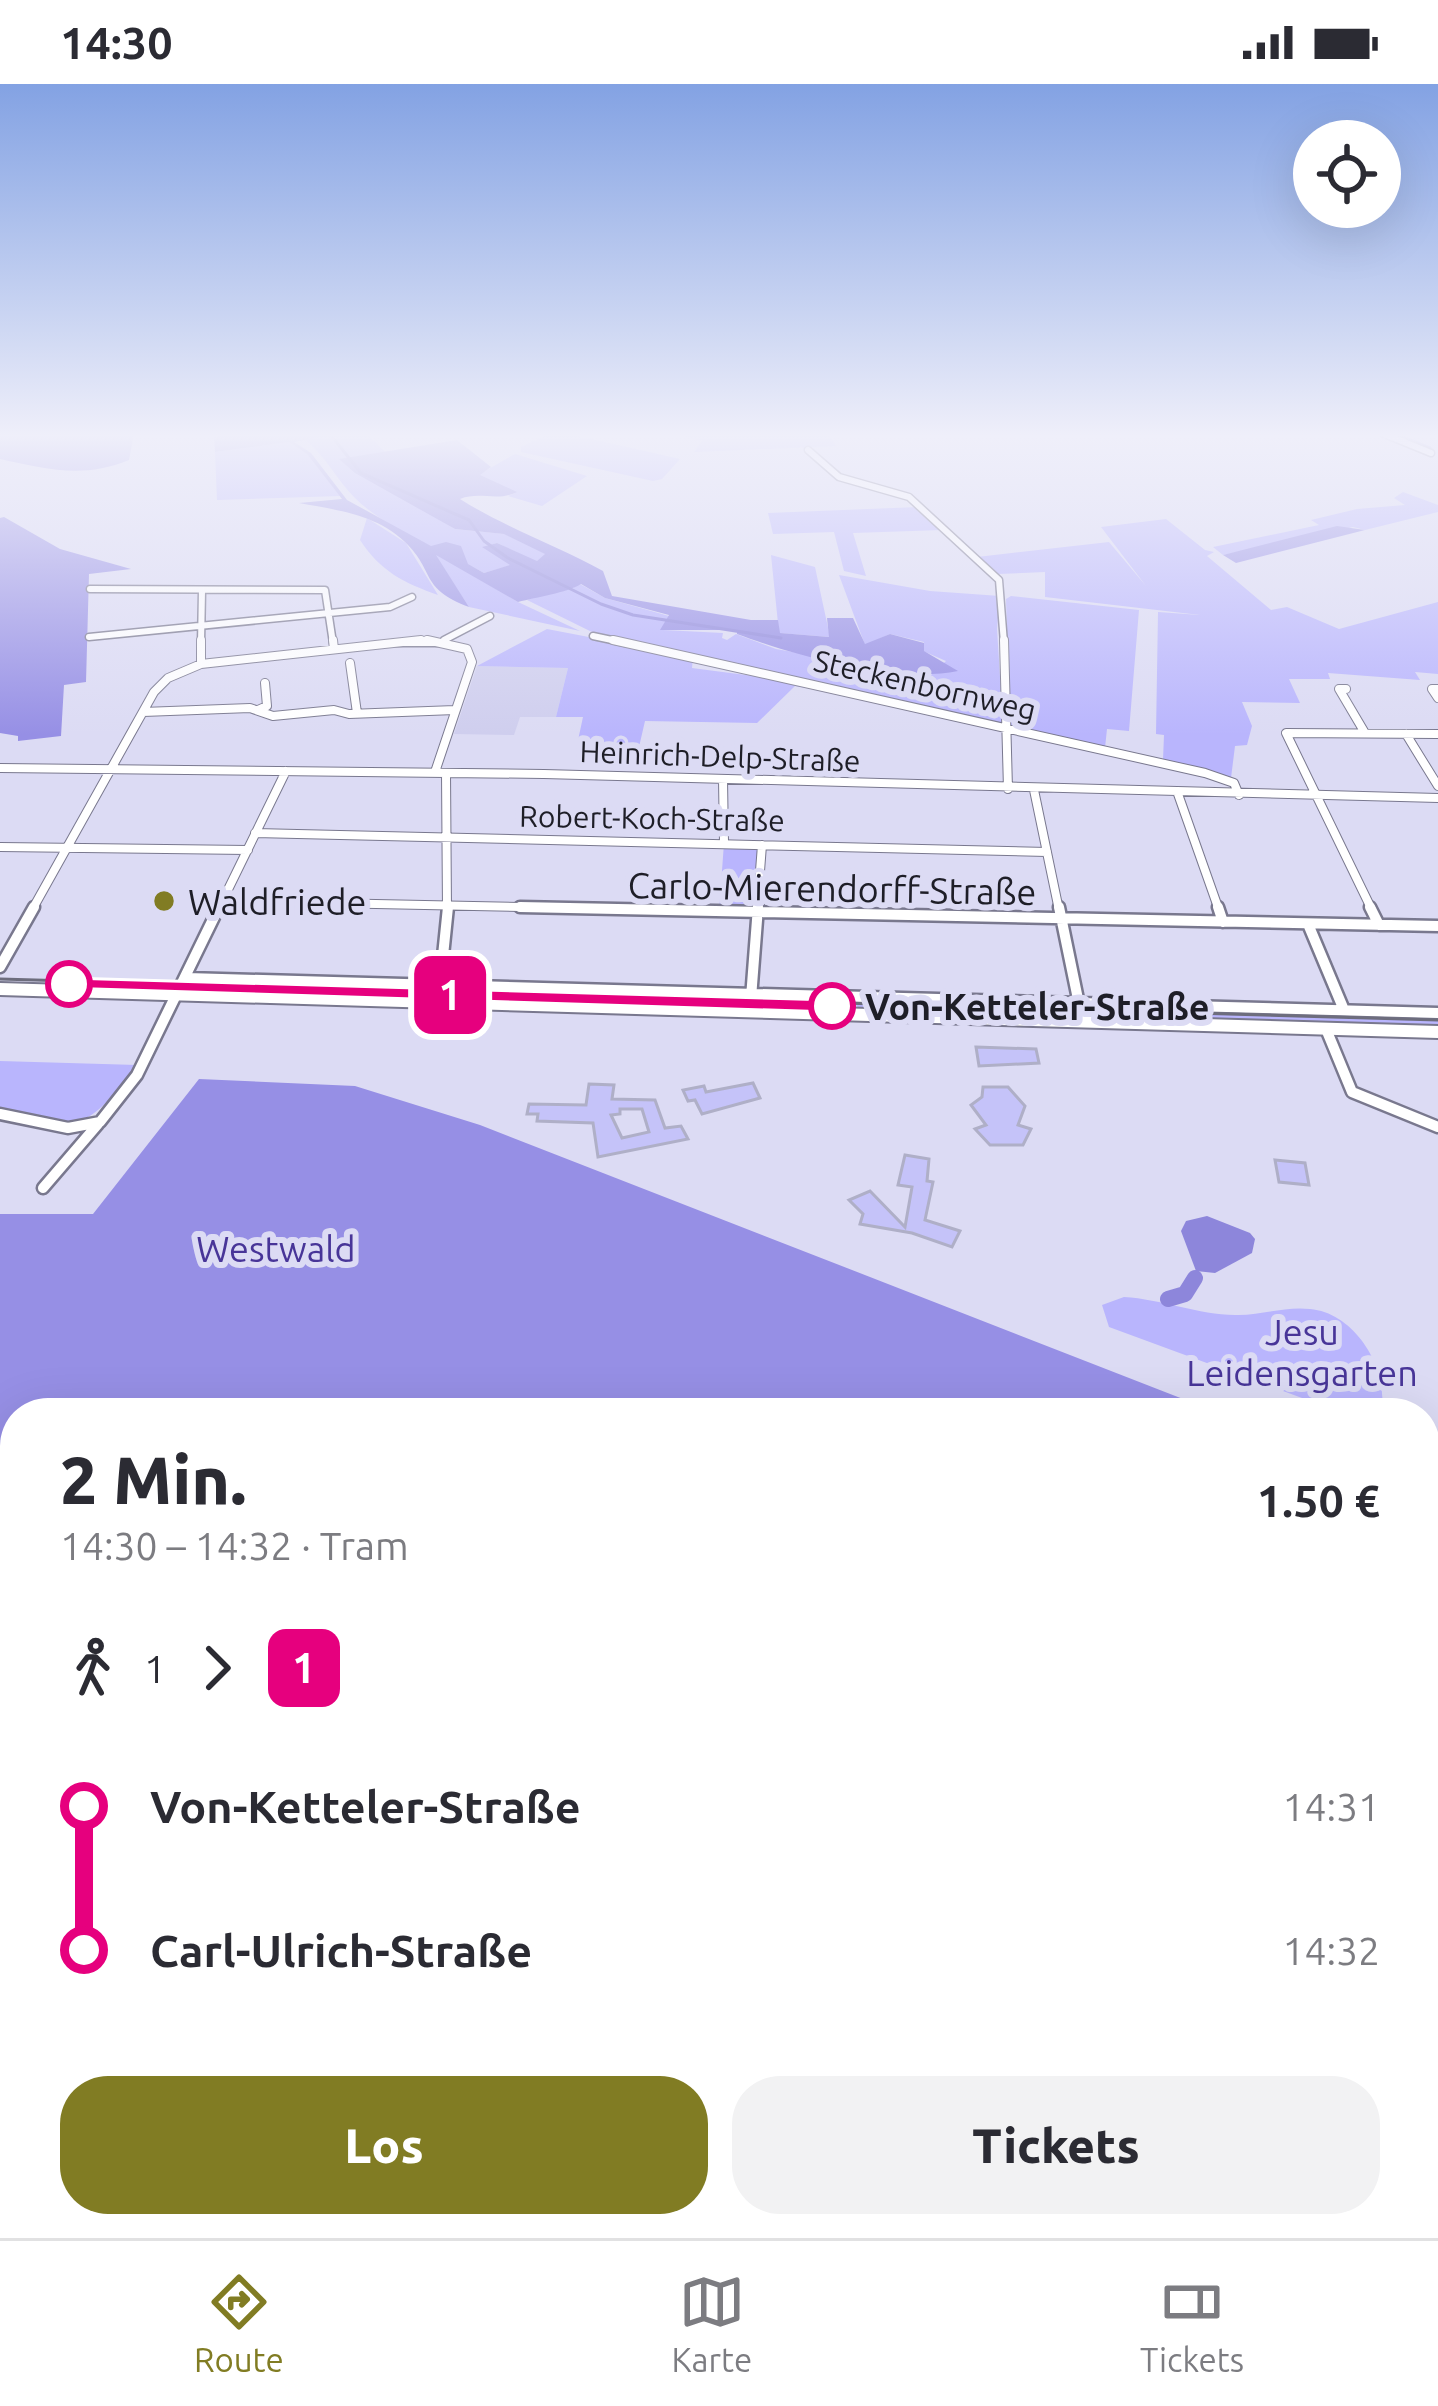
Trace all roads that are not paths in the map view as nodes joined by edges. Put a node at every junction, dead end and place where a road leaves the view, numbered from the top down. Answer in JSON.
{"nodes":[{"id":1,"x":949,"y":534,"type":"edge"},
{"id":2,"x":90,"y":589,"type":"dead end"},
{"id":3,"x":202,"y":590,"type":"junction"},
{"id":4,"x":412,"y":597,"type":"dead end"},
{"id":5,"x":329,"y":613,"type":"junction"},
{"id":6,"x":490,"y":616,"type":"dead end"},
{"id":7,"x":202,"y":625,"type":"junction"},
{"id":8,"x":592,"y":636,"type":"dead end"},
{"id":9,"x":89,"y":637,"type":"dead end"},
{"id":10,"x":444,"y":640,"type":"junction"},
{"id":11,"x":334,"y":649,"type":"junction"},
{"id":12,"x":350,"y":663,"type":"dead end"},
{"id":13,"x":201,"y":664,"type":"junction"},
{"id":14,"x":265,"y":683,"type":"dead end"},
{"id":15,"x":1346,"y":689,"type":"dead end"},
{"id":16,"x":1438,"y":689,"type":"edge"},
{"id":17,"x":1438,"y":698,"type":"edge"},
{"id":18,"x":257,"y":710,"type":"junction"},
{"id":19,"x":455,"y":710,"type":"junction"},
{"id":20,"x":142,"y":712,"type":"junction"},
{"id":21,"x":358,"y":713,"type":"junction"},
{"id":22,"x":1006,"y":728,"type":"junction"},
{"id":23,"x":1365,"y":733,"type":"junction"},
{"id":24,"x":1406,"y":734,"type":"junction"},
{"id":25,"x":1438,"y":734,"type":"edge"},
{"id":26,"x":0,"y":768,"type":"edge"},
{"id":27,"x":110,"y":768,"type":"junction"},
{"id":28,"x":286,"y":771,"type":"junction"},
{"id":29,"x":441,"y":773,"type":"junction"},
{"id":30,"x":723,"y":779,"type":"junction"},
{"id":31,"x":1438,"y":786,"type":"edge"},
{"id":32,"x":1008,"y":789,"type":"junction"},
{"id":33,"x":1034,"y":790,"type":"junction"},
{"id":34,"x":1178,"y":794,"type":"junction"},
{"id":35,"x":1239,"y":795,"type":"junction"},
{"id":36,"x":1316,"y":796,"type":"junction"},
{"id":37,"x":1438,"y":798,"type":"edge"},
{"id":38,"x":255,"y":833,"type":"junction"},
{"id":39,"x":444,"y":837,"type":"junction"},
{"id":40,"x":724,"y":843,"type":"junction"},
{"id":41,"x":762,"y":844,"type":"junction"},
{"id":42,"x":69,"y":845,"type":"junction"},
{"id":43,"x":0,"y":847,"type":"edge"},
{"id":44,"x":248,"y":850,"type":"junction"},
{"id":45,"x":1047,"y":852,"type":"junction"},
{"id":46,"x":224,"y":901,"type":"junction"},
{"id":47,"x":448,"y":905,"type":"junction"},
{"id":48,"x":758,"y":913,"type":"junction"},
{"id":49,"x":1061,"y":920,"type":"junction"},
{"id":50,"x":1223,"y":922,"type":"junction"},
{"id":51,"x":1308,"y":924,"type":"junction"},
{"id":52,"x":1378,"y":925,"type":"junction"},
{"id":53,"x":1438,"y":926,"type":"edge"},
{"id":54,"x":0,"y":967,"type":"edge"},
{"id":55,"x":188,"y":978,"type":"junction"},
{"id":56,"x":440,"y":985,"type":"junction"},
{"id":57,"x":0,"y":989,"type":"edge"},
{"id":58,"x":179,"y":994,"type":"junction"},
{"id":59,"x":752,"y":994,"type":"junction"},
{"id":60,"x":1079,"y":1004,"type":"junction"},
{"id":61,"x":1344,"y":1010,"type":"junction"},
{"id":62,"x":751,"y":1013,"type":"junction"},
{"id":63,"x":1438,"y":1013,"type":"edge"},
{"id":64,"x":1326,"y":1029,"type":"junction"},
{"id":65,"x":1438,"y":1032,"type":"edge"},
{"id":66,"x":1,"y":1116,"type":"edge"},
{"id":67,"x":100,"y":1122,"type":"junction"},
{"id":68,"x":1438,"y":1127,"type":"edge"},
{"id":69,"x":43,"y":1188,"type":"dead end"}],
"edges":[{"from":1,"to":22,"type":"street"},
{"from":2,"to":3,"type":"street"},
{"from":3,"to":5,"type":"street"},
{"from":3,"to":7,"type":"street"},
{"from":4,"to":5,"type":"street"},
{"from":5,"to":7,"type":"street"},
{"from":5,"to":11,"type":"street"},
{"from":6,"to":10,"type":"street"},
{"from":7,"to":9,"type":"street"},
{"from":7,"to":13,"type":"street"},
{"from":8,"to":22,"type":"street","name":"Steckenbornweg"},
{"from":10,"to":11,"type":"street"},
{"from":10,"to":19,"type":"street"},
{"from":11,"to":13,"type":"street"},
{"from":12,"to":21,"type":"street"},
{"from":13,"to":20,"type":"street"},
{"from":14,"to":18,"type":"street"},
{"from":15,"to":23,"type":"street"},
{"from":16,"to":17,"type":"street"},
{"from":18,"to":20,"type":"street"},
{"from":18,"to":21,"type":"street"},
{"from":19,"to":21,"type":"street"},
{"from":19,"to":29,"type":"street"},
{"from":20,"to":27,"type":"street"},
{"from":22,"to":32,"type":"street"},
{"from":22,"to":35,"type":"street","name":"Steckenbornweg"},
{"from":23,"to":24,"type":"street"},
{"from":23,"to":36,"type":"street"},
{"from":24,"to":25,"type":"street"},
{"from":24,"to":31,"type":"street"},
{"from":26,"to":27,"type":"street","name":"Heinrich-Delp-Straße"},
{"from":27,"to":28,"type":"street","name":"Heinrich-Delp-Straße"},
{"from":27,"to":42,"type":"street"},
{"from":28,"to":29,"type":"street","name":"Heinrich-Delp-Straße"},
{"from":28,"to":38,"type":"street"},
{"from":29,"to":30,"type":"street","name":"Heinrich-Delp-Straße"},
{"from":29,"to":39,"type":"street"},
{"from":30,"to":32,"type":"street","name":"Heinrich-Delp-Straße"},
{"from":30,"to":40,"type":"street"},
{"from":32,"to":33,"type":"street","name":"Heinrich-Delp-Straße"},
{"from":33,"to":34,"type":"street","name":"Heinrich-Delp-Straße"},
{"from":33,"to":45,"type":"street"},
{"from":34,"to":35,"type":"street","name":"Heinrich-Delp-Straße"},
{"from":34,"to":50,"type":"street"},
{"from":35,"to":36,"type":"street","name":"Heinrich-Delp-Straße"},
{"from":36,"to":37,"type":"street","name":"Heinrich-Delp-Straße"},
{"from":36,"to":52,"type":"street"},
{"from":38,"to":39,"type":"street","name":"Robert-Koch-Straße"},
{"from":38,"to":44,"type":"street"},
{"from":39,"to":40,"type":"street","name":"Robert-Koch-Straße"},
{"from":39,"to":47,"type":"street"},
{"from":40,"to":41,"type":"street","name":"Robert-Koch-Straße"},
{"from":41,"to":45,"type":"street","name":"Robert-Koch-Straße"},
{"from":41,"to":48,"type":"street"},
{"from":42,"to":43,"type":"street"},
{"from":42,"to":44,"type":"street"},
{"from":42,"to":54,"type":"street"},
{"from":44,"to":46,"type":"street"},
{"from":45,"to":49,"type":"street"},
{"from":46,"to":47,"type":"street","name":"Carlo-Mierendorff-Straße"},
{"from":46,"to":55,"type":"street"},
{"from":47,"to":48,"type":"street","name":"Carlo-Mierendorff-Straße"},
{"from":47,"to":56,"type":"street"},
{"from":48,"to":49,"type":"street","name":"Carlo-Mierendorff-Straße"},
{"from":48,"to":59,"type":"street"},
{"from":49,"to":50,"type":"street","name":"Carlo-Mierendorff-Straße"},
{"from":49,"to":60,"type":"street"},
{"from":50,"to":51,"type":"street","name":"Carlo-Mierendorff-Straße"},
{"from":51,"to":52,"type":"street","name":"Carlo-Mierendorff-Straße"},
{"from":51,"to":61,"type":"street"},
{"from":52,"to":53,"type":"street","name":"Carlo-Mierendorff-Straße"},
{"from":55,"to":56,"type":"street"},
{"from":55,"to":58,"type":"street"},
{"from":56,"to":59,"type":"street"},
{"from":57,"to":58,"type":"street"},
{"from":58,"to":62,"type":"street"},
{"from":58,"to":67,"type":"street"},
{"from":59,"to":60,"type":"street"},
{"from":59,"to":62,"type":"street"},
{"from":60,"to":61,"type":"street"},
{"from":61,"to":63,"type":"street"},
{"from":62,"to":64,"type":"street"},
{"from":64,"to":65,"type":"street"},
{"from":64,"to":68,"type":"street"},
{"from":66,"to":67,"type":"street"},
{"from":67,"to":69,"type":"street"}]}
